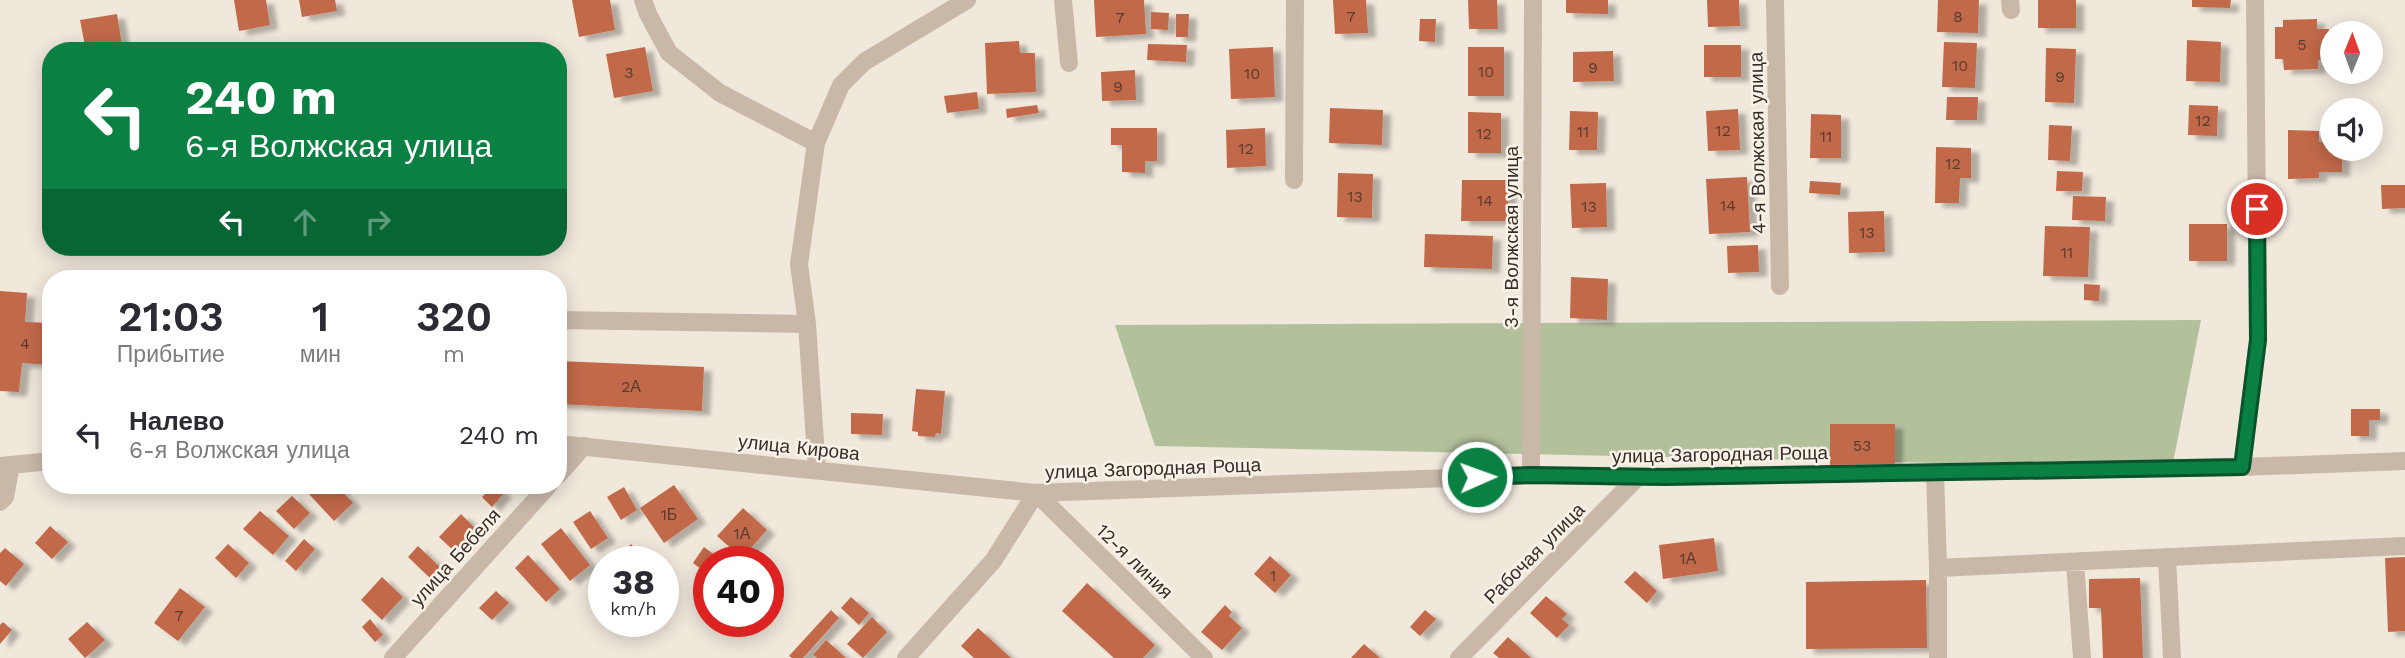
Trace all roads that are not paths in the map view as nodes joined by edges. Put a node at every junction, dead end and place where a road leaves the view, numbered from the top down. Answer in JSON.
{"nodes":[{"id":1,"x":643,"y":0,"type":"edge"},
{"id":2,"x":967,"y":0,"type":"edge"},
{"id":3,"x":1063,"y":0,"type":"edge"},
{"id":4,"x":1295,"y":0,"type":"edge"},
{"id":5,"x":1533,"y":0,"type":"edge"},
{"id":6,"x":1776,"y":0,"type":"edge"},
{"id":7,"x":2255,"y":0,"type":"edge"},
{"id":8,"x":1069,"y":62,"type":"dead end"},
{"id":9,"x":816,"y":144,"type":"junction"},
{"id":10,"x":1294,"y":180,"type":"dead end"},
{"id":11,"x":1780,"y":286,"type":"dead end"},
{"id":12,"x":567,"y":320,"type":"edge"},
{"id":13,"x":807,"y":324,"type":"junction"},
{"id":14,"x":567,"y":445,"type":"edge"},
{"id":15,"x":584,"y":446,"type":"junction"},
{"id":16,"x":2405,"y":461,"type":"edge"},
{"id":17,"x":42,"y":462,"type":"edge"},
{"id":18,"x":567,"y":465,"type":"edge"},
{"id":19,"x":6,"y":466,"type":"edge"},
{"id":20,"x":2242,"y":467,"type":"junction"},
{"id":21,"x":817,"y":470,"type":"junction"},
{"id":22,"x":1935,"y":472,"type":"junction"},
{"id":23,"x":1531,"y":475,"type":"junction"},
{"id":24,"x":1638,"y":477,"type":"junction"},
{"id":25,"x":1036,"y":493,"type":"junction"},
{"id":26,"x":541,"y":494,"type":"edge"},
{"id":27,"x":0,"y":502,"type":"edge"},
{"id":28,"x":2405,"y":546,"type":"edge"},
{"id":29,"x":2168,"y":557,"type":"junction"},
{"id":30,"x":2076,"y":562,"type":"junction"},
{"id":31,"x":1938,"y":568,"type":"junction"},
{"id":32,"x":393,"y":658,"type":"edge"},
{"id":33,"x":905,"y":658,"type":"edge"},
{"id":34,"x":1204,"y":658,"type":"edge"},
{"id":35,"x":1459,"y":658,"type":"edge"},
{"id":36,"x":1937,"y":658,"type":"edge"},
{"id":37,"x":2082,"y":658,"type":"edge"},
{"id":38,"x":2172,"y":658,"type":"edge"}],
"edges":[{"from":1,"to":9,"type":"street"},
{"from":2,"to":9,"type":"street"},
{"from":3,"to":8,"type":"street"},
{"from":4,"to":10,"type":"street"},
{"from":5,"to":23,"type":"street","name":"3-я Волжская улица"},
{"from":6,"to":11,"type":"street","name":"4-я Волжская улица"},
{"from":7,"to":20,"type":"street"},
{"from":9,"to":13,"type":"street"},
{"from":12,"to":13,"type":"street"},
{"from":13,"to":21,"type":"street"},
{"from":14,"to":15,"type":"street","name":"улица Кирова"},
{"from":15,"to":18,"type":"street"},
{"from":15,"to":21,"type":"street","name":"улица Кирова"},
{"from":16,"to":20,"type":"street","name":"улица Загородная Роща"},
{"from":17,"to":19,"type":"street"},
{"from":19,"to":27,"type":"street"},
{"from":20,"to":22,"type":"street","name":"улица Загородная Роща"},
{"from":21,"to":25,"type":"street","name":"улица Кирова"},
{"from":22,"to":24,"type":"street","name":"улица Загородная Роща"},
{"from":22,"to":31,"type":"street"},
{"from":23,"to":24,"type":"street","name":"улица Загородная Роща"},
{"from":23,"to":25,"type":"street","name":"улица Загородная Роща"},
{"from":24,"to":35,"type":"street","name":"Рабочая улица"},
{"from":25,"to":33,"type":"street"},
{"from":25,"to":34,"type":"street","name":"12-я линия"},
{"from":26,"to":32,"type":"street","name":"улица Бебеля"},
{"from":28,"to":29,"type":"street"},
{"from":29,"to":30,"type":"street"},
{"from":29,"to":38,"type":"street"},
{"from":30,"to":31,"type":"street"},
{"from":30,"to":37,"type":"street"},
{"from":31,"to":36,"type":"street"}]}
